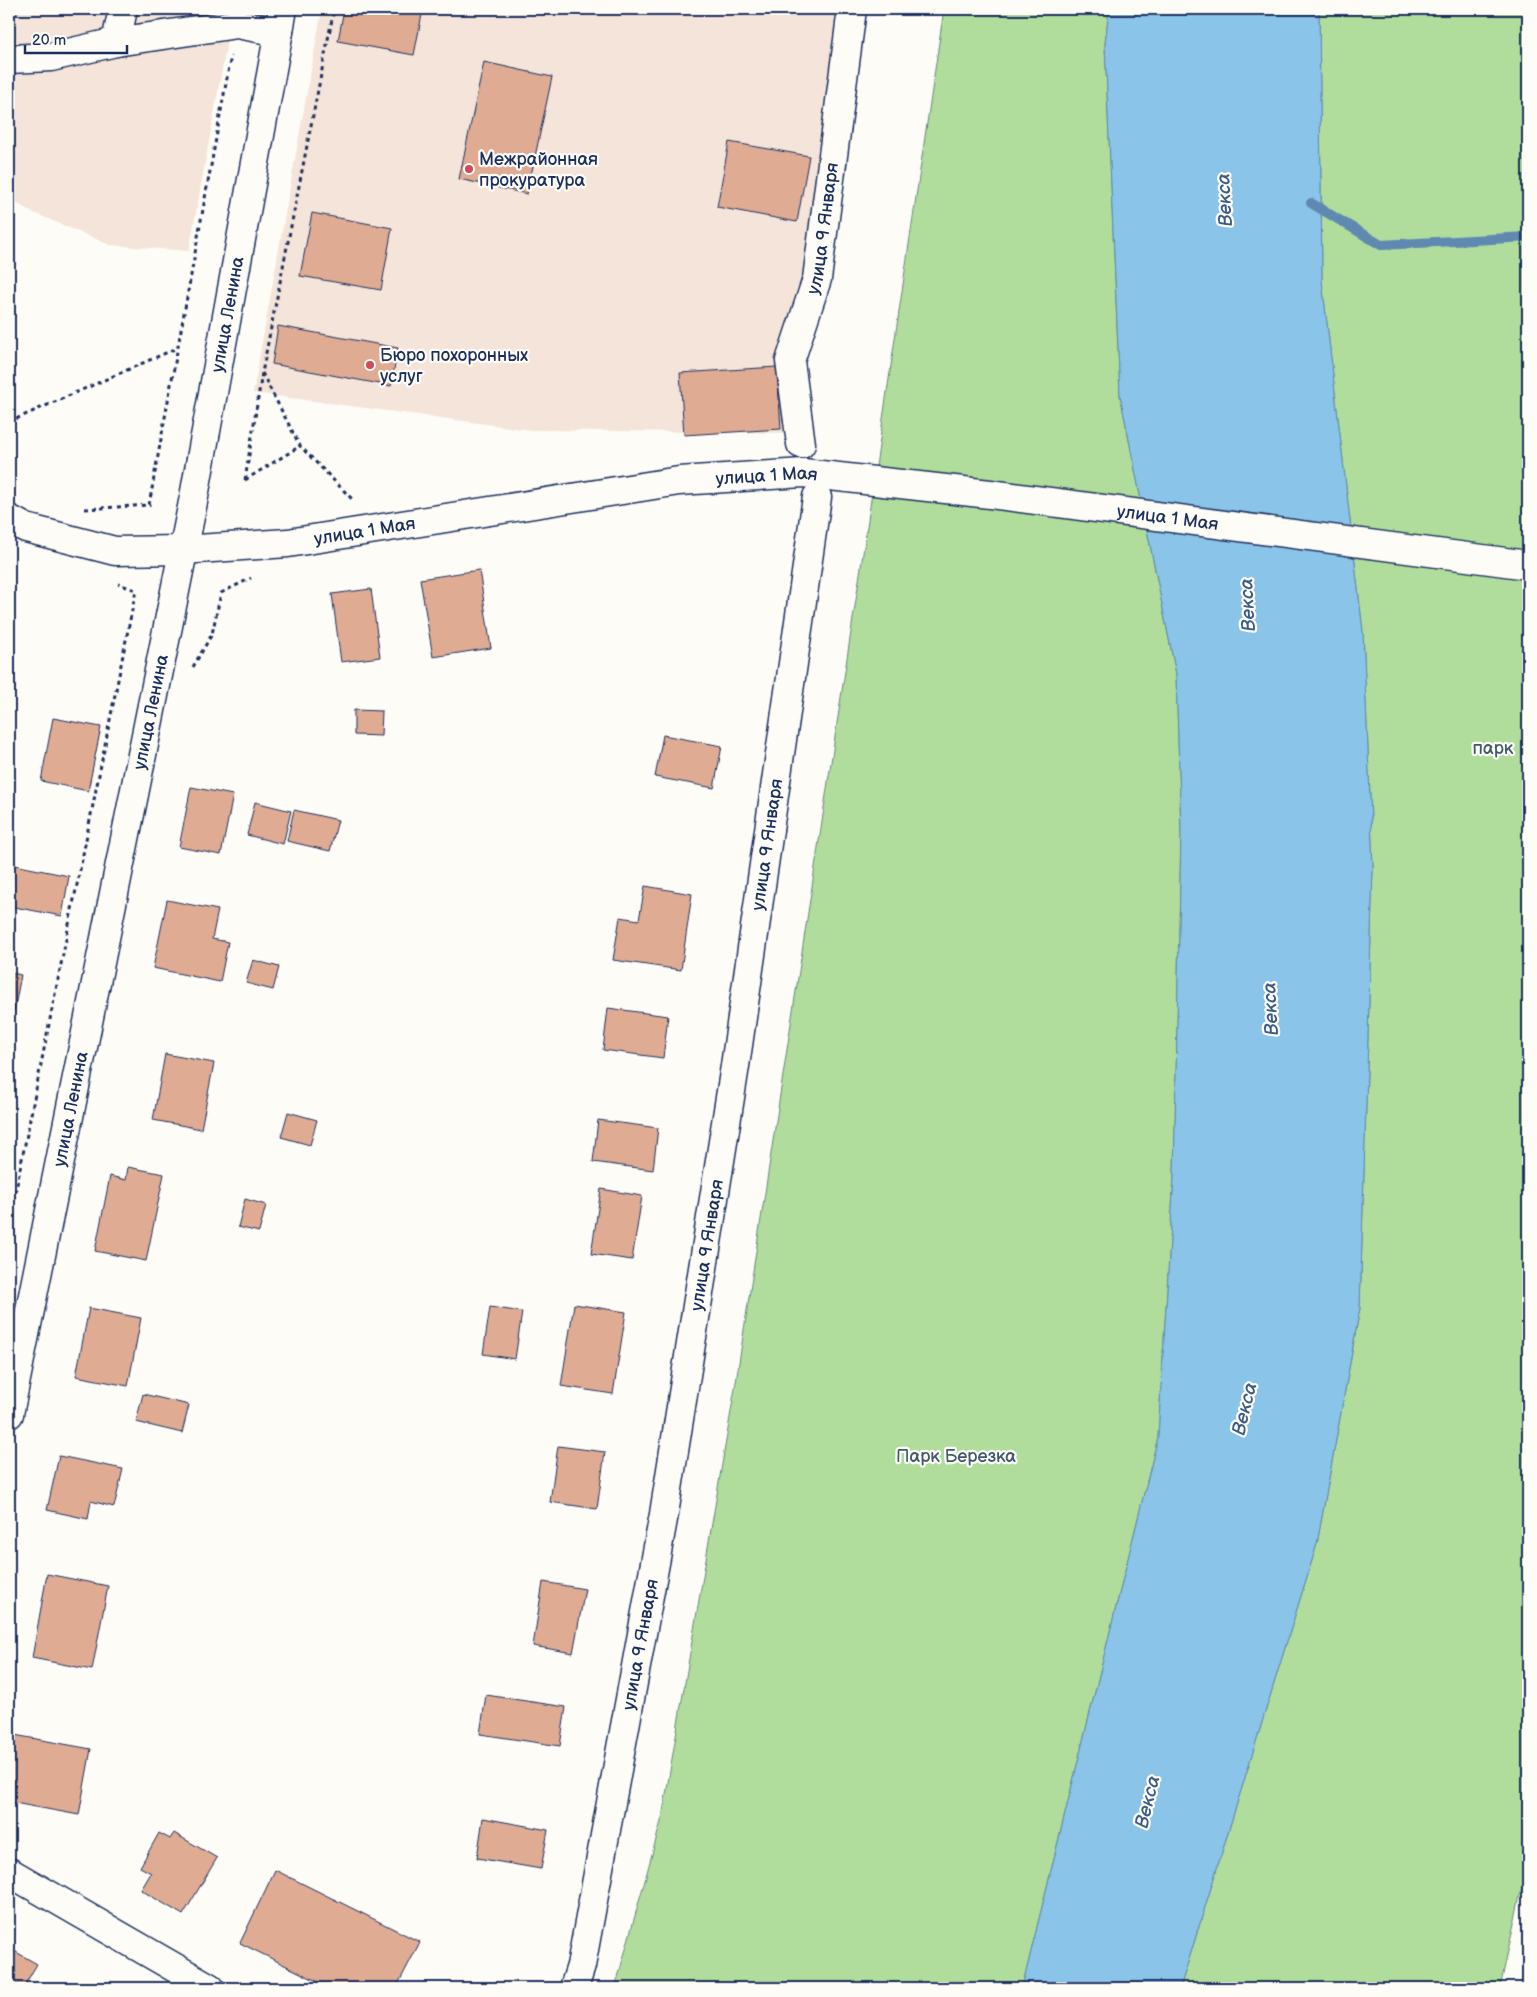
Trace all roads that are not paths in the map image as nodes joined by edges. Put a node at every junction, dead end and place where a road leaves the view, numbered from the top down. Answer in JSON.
{"nodes":[{"id":1,"x":123,"y":9,"type":"edge"},
{"id":2,"x":852,"y":9,"type":"edge"},
{"id":3,"x":281,"y":20,"type":"edge"},
{"id":4,"x":116,"y":42,"type":"junction"},
{"id":5,"x":9,"y":60,"type":"edge"},
{"id":6,"x":801,"y":444,"type":"dead end"},
{"id":7,"x":817,"y":497,"type":"dead end"},
{"id":8,"x":9,"y":519,"type":"edge"},
{"id":9,"x":182,"y":550,"type":"junction"},
{"id":10,"x":1528,"y":565,"type":"edge"},
{"id":11,"x":9,"y":1414,"type":"edge"},
{"id":12,"x":9,"y":1872,"type":"edge"},
{"id":13,"x":210,"y":1988,"type":"edge"},
{"id":14,"x":574,"y":1988,"type":"edge"}],
"edges":[{"from":1,"to":4,"type":"street"},
{"from":2,"to":6,"type":"street","name":"улица 9 Января"},
{"from":3,"to":4,"type":"street"},
{"from":3,"to":9,"type":"street","name":"улица Ленина"},
{"from":4,"to":5,"type":"street"},
{"from":7,"to":14,"type":"street","name":"улица 9 Января"},
{"from":8,"to":9,"type":"street","name":"улица 1 Мая"},
{"from":9,"to":10,"type":"street","name":"улица 1 Мая"},
{"from":9,"to":11,"type":"street","name":"улица Ленина"},
{"from":12,"to":13,"type":"street"}]}
